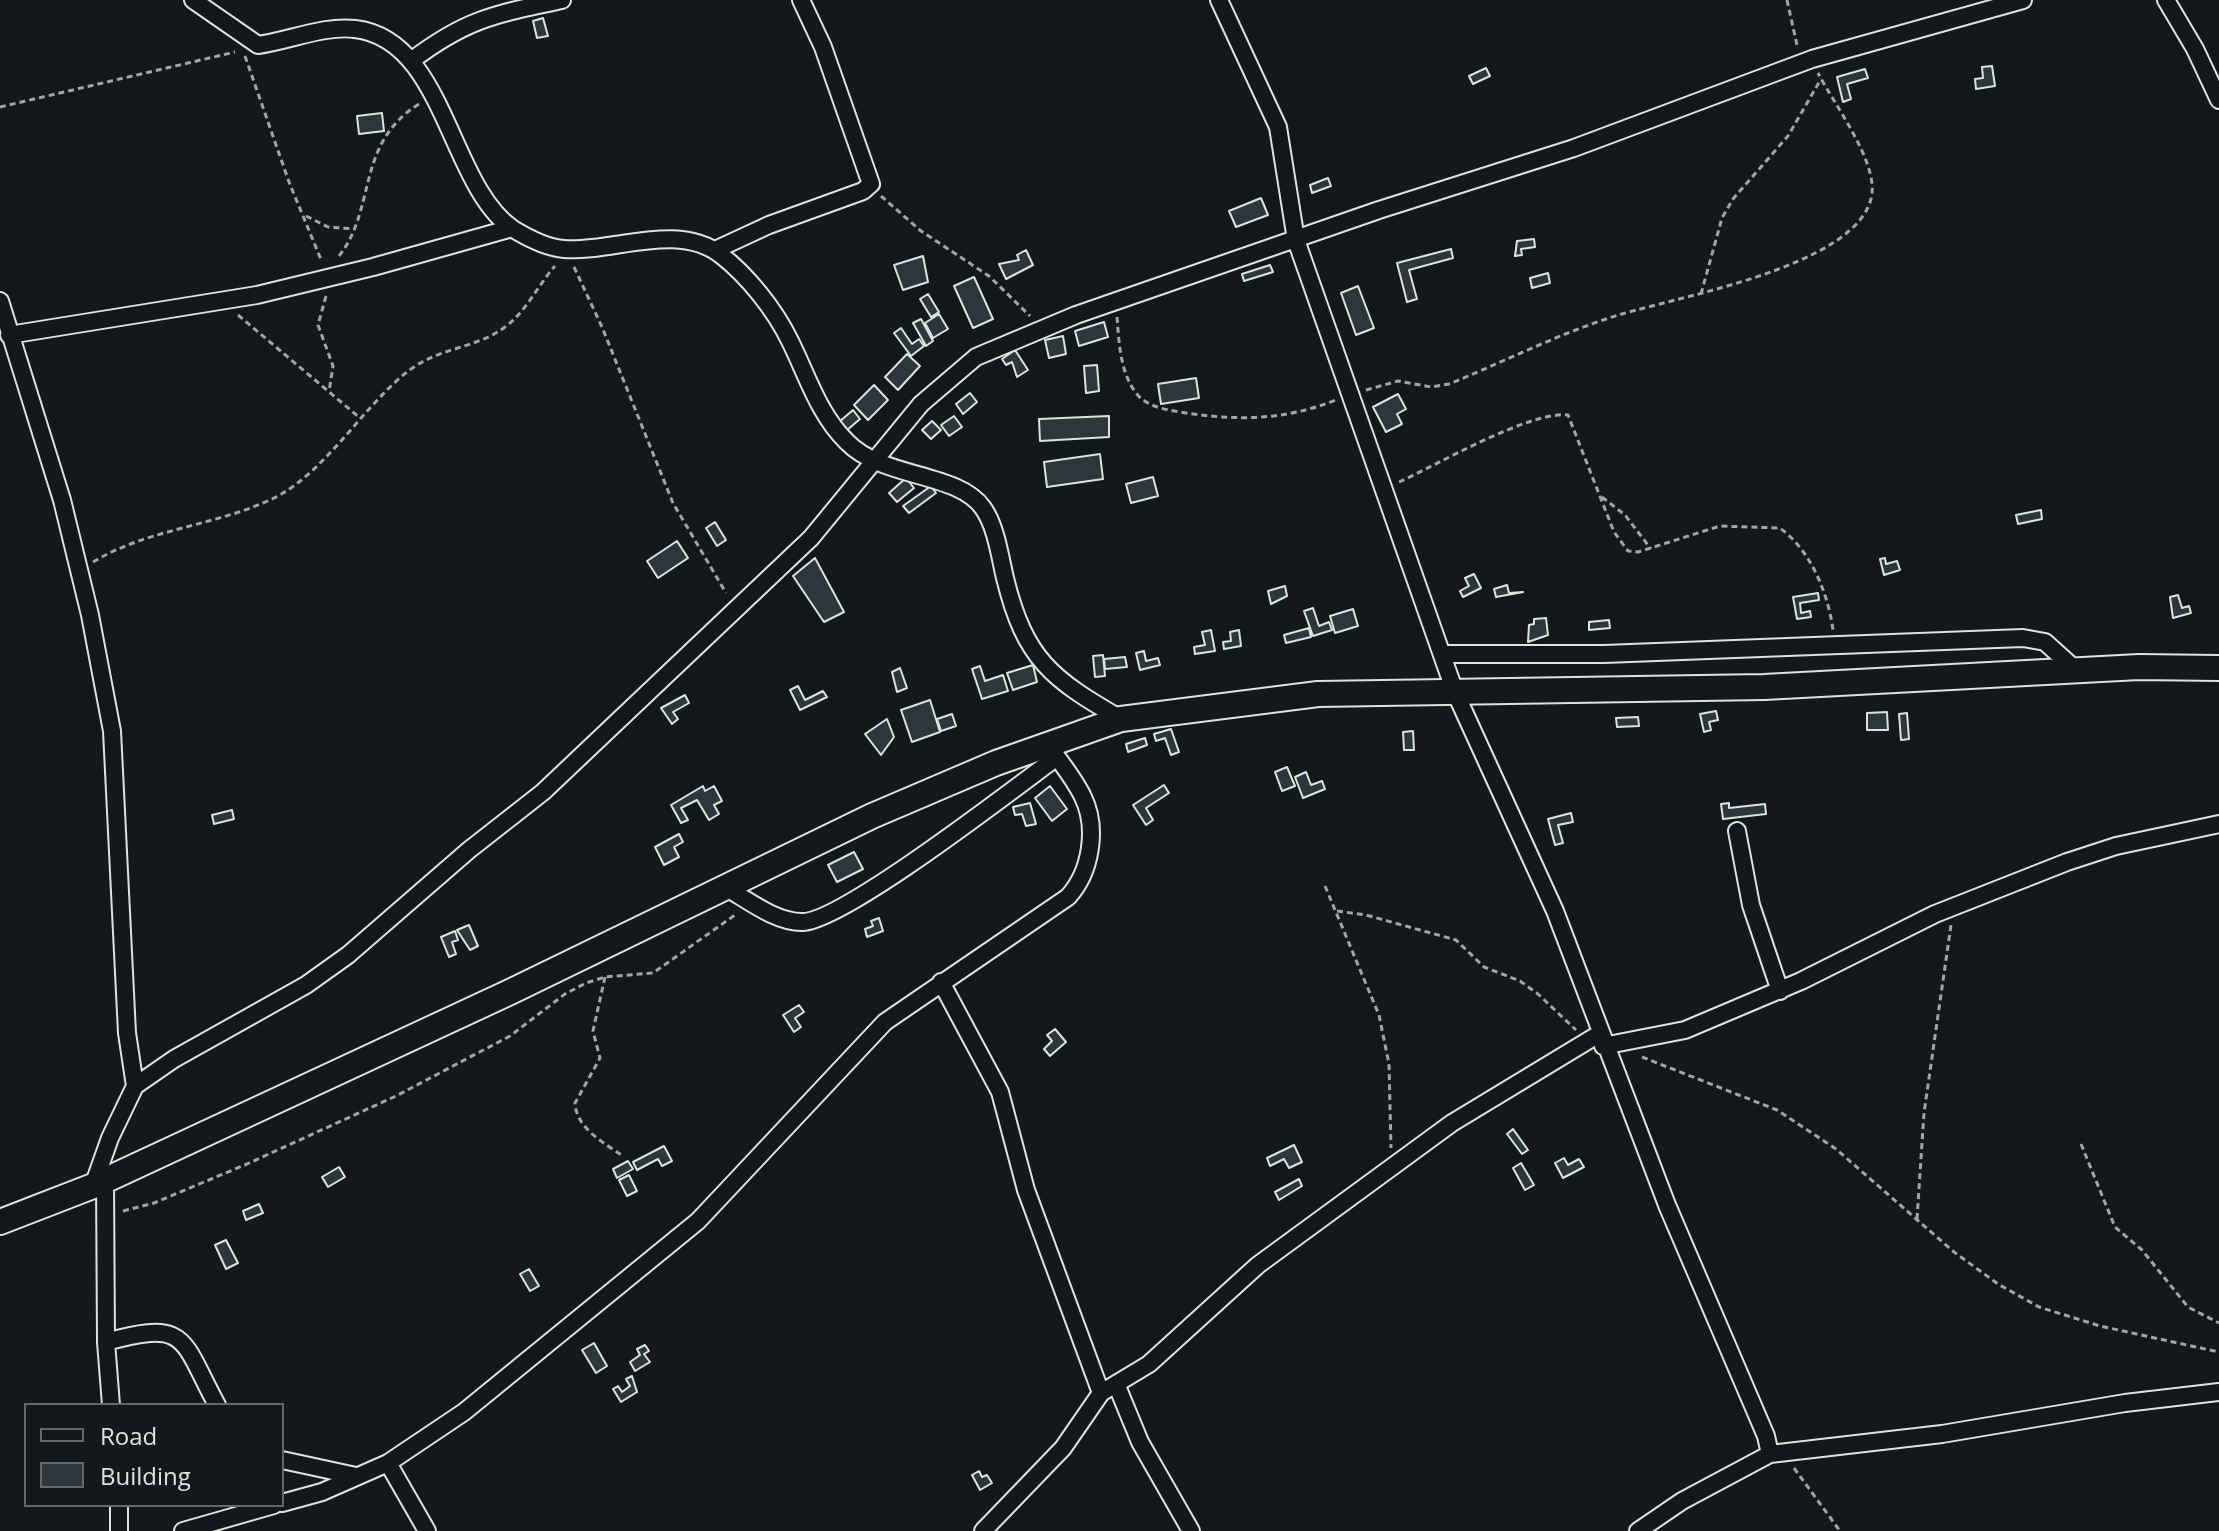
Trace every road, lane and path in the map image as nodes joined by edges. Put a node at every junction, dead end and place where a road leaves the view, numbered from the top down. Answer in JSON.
{"nodes":[{"id":1,"x":193,"y":0,"type":"edge"},
{"id":2,"x":562,"y":0,"type":"edge"},
{"id":3,"x":801,"y":0,"type":"edge"},
{"id":4,"x":1219,"y":0,"type":"edge"},
{"id":5,"x":1787,"y":0,"type":"edge"},
{"id":6,"x":2023,"y":0,"type":"edge"},
{"id":7,"x":2166,"y":0,"type":"edge"},
{"id":8,"x":411,"y":61,"type":"junction"},
{"id":9,"x":1805,"y":62,"type":"junction"},
{"id":10,"x":1821,"y":79,"type":"junction"},
{"id":11,"x":432,"y":96,"type":"junction"},
{"id":12,"x":2219,"y":100,"type":"edge"},
{"id":13,"x":0,"y":107,"type":"edge"},
{"id":14,"x":871,"y":184,"type":"junction"},
{"id":15,"x":305,"y":215,"type":"junction"},
{"id":16,"x":512,"y":228,"type":"junction"},
{"id":17,"x":355,"y":229,"type":"junction"},
{"id":18,"x":1296,"y":240,"type":"junction"},
{"id":19,"x":715,"y":250,"type":"junction"},
{"id":20,"x":566,"y":251,"type":"junction"},
{"id":21,"x":326,"y":273,"type":"junction"},
{"id":22,"x":1701,"y":294,"type":"junction"},
{"id":23,"x":0,"y":301,"type":"edge"},
{"id":24,"x":221,"y":301,"type":"junction"},
{"id":25,"x":1117,"y":301,"type":"junction"},
{"id":26,"x":1042,"y":328,"type":"junction"},
{"id":27,"x":9,"y":335,"type":"junction"},
{"id":28,"x":329,"y":392,"type":"junction"},
{"id":29,"x":1350,"y":394,"type":"junction"},
{"id":30,"x":360,"y":418,"type":"junction"},
{"id":31,"x":873,"y":463,"type":"junction"},
{"id":32,"x":1383,"y":490,"type":"junction"},
{"id":33,"x":1602,"y":497,"type":"junction"},
{"id":34,"x":1651,"y":549,"type":"junction"},
{"id":35,"x":80,"y":571,"type":"junction"},
{"id":36,"x":736,"y":611,"type":"junction"},
{"id":37,"x":1835,"y":646,"type":"junction"},
{"id":38,"x":1442,"y":654,"type":"junction"},
{"id":39,"x":2219,"y":668,"type":"edge"},
{"id":40,"x":2076,"y":670,"type":"junction"},
{"id":41,"x":1455,"y":692,"type":"junction"},
{"id":42,"x":1121,"y":719,"type":"junction"},
{"id":43,"x":1052,"y":751,"type":"junction"},
{"id":44,"x":2219,"y":824,"type":"edge"},
{"id":45,"x":1737,"y":831,"type":"dead end"},
{"id":46,"x":1325,"y":886,"type":"dead end"},
{"id":47,"x":725,"y":887,"type":"junction"},
{"id":48,"x":752,"y":903,"type":"junction"},
{"id":49,"x":1955,"y":906,"type":"junction"},
{"id":50,"x":1337,"y":911,"type":"junction"},
{"id":51,"x":605,"y":977,"type":"junction"},
{"id":52,"x":941,"y":982,"type":"junction"},
{"id":53,"x":1780,"y":991,"type":"junction"},
{"id":54,"x":1601,"y":1041,"type":"junction"},
{"id":55,"x":135,"y":1086,"type":"junction"},
{"id":56,"x":2081,"y":1144,"type":"dead end"},
{"id":57,"x":623,"y":1156,"type":"dead end"},
{"id":58,"x":1392,"y":1168,"type":"junction"},
{"id":59,"x":99,"y":1183,"type":"junction"},
{"id":60,"x":104,"y":1216,"type":"junction"},
{"id":61,"x":0,"y":1222,"type":"edge"},
{"id":62,"x":1917,"y":1222,"type":"junction"},
{"id":63,"x":2219,"y":1323,"type":"edge"},
{"id":64,"x":106,"y":1342,"type":"junction"},
{"id":65,"x":2219,"y":1352,"type":"edge"},
{"id":66,"x":1117,"y":1386,"type":"junction"},
{"id":67,"x":2219,"y":1392,"type":"edge"},
{"id":68,"x":1101,"y":1393,"type":"junction"},
{"id":69,"x":111,"y":1403,"type":"edge"},
{"id":70,"x":216,"y":1403,"type":"edge"},
{"id":71,"x":1776,"y":1454,"type":"junction"},
{"id":72,"x":284,"y":1460,"type":"edge"},
{"id":73,"x":388,"y":1463,"type":"junction"},
{"id":74,"x":356,"y":1476,"type":"junction"},
{"id":75,"x":284,"y":1502,"type":"edge"},
{"id":76,"x":119,"y":1507,"type":"edge"},
{"id":77,"x":267,"y":1507,"type":"edge"},
{"id":78,"x":119,"y":1531,"type":"edge"},
{"id":79,"x":183,"y":1531,"type":"edge"},
{"id":80,"x":427,"y":1531,"type":"edge"},
{"id":81,"x":983,"y":1531,"type":"edge"},
{"id":82,"x":1191,"y":1531,"type":"edge"},
{"id":83,"x":1638,"y":1531,"type":"edge"},
{"id":84,"x":1840,"y":1531,"type":"edge"}],
"edges":[{"from":1,"to":8,"type":"street"},
{"from":2,"to":8,"type":"street"},
{"from":3,"to":14,"type":"street"},
{"from":4,"to":18,"type":"street"},
{"from":5,"to":9,"type":"path"},
{"from":6,"to":9,"type":"street"},
{"from":7,"to":12,"type":"street"},
{"from":8,"to":11,"type":"street"},
{"from":9,"to":10,"type":"path"},
{"from":9,"to":18,"type":"street"},
{"from":10,"to":22,"type":"path"},
{"from":10,"to":22,"type":"path"},
{"from":11,"to":16,"type":"street"},
{"from":11,"to":17,"type":"path"},
{"from":13,"to":15,"type":"path"},
{"from":14,"to":19,"type":"street"},
{"from":14,"to":26,"type":"path"},
{"from":15,"to":17,"type":"path"},
{"from":15,"to":21,"type":"path"},
{"from":16,"to":20,"type":"street"},
{"from":16,"to":21,"type":"street"},
{"from":17,"to":21,"type":"path"},
{"from":18,"to":25,"type":"street"},
{"from":18,"to":29,"type":"street"},
{"from":19,"to":20,"type":"street"},
{"from":19,"to":31,"type":"street"},
{"from":20,"to":30,"type":"path"},
{"from":20,"to":36,"type":"path"},
{"from":21,"to":24,"type":"street"},
{"from":21,"to":28,"type":"path"},
{"from":22,"to":29,"type":"path"},
{"from":23,"to":27,"type":"street"},
{"from":24,"to":27,"type":"street"},
{"from":24,"to":28,"type":"path"},
{"from":25,"to":26,"type":"street"},
{"from":25,"to":29,"type":"path"},
{"from":26,"to":31,"type":"street"},
{"from":27,"to":35,"type":"street"},
{"from":28,"to":30,"type":"path"},
{"from":29,"to":32,"type":"street"},
{"from":30,"to":35,"type":"path"},
{"from":31,"to":36,"type":"street"},
{"from":31,"to":42,"type":"street"},
{"from":32,"to":33,"type":"path"},
{"from":32,"to":38,"type":"street"},
{"from":33,"to":34,"type":"path"},
{"from":33,"to":34,"type":"path"},
{"from":34,"to":37,"type":"path"},
{"from":35,"to":55,"type":"street"},
{"from":36,"to":55,"type":"street"},
{"from":37,"to":38,"type":"street"},
{"from":37,"to":40,"type":"street"},
{"from":38,"to":41,"type":"street"},
{"from":39,"to":40,"type":"main road"},
{"from":40,"to":41,"type":"main road"},
{"from":41,"to":42,"type":"main road"},
{"from":41,"to":54,"type":"street"},
{"from":42,"to":43,"type":"main road"},
{"from":43,"to":47,"type":"main road"},
{"from":43,"to":48,"type":"street"},
{"from":43,"to":52,"type":"street"},
{"from":44,"to":49,"type":"street"},
{"from":45,"to":53,"type":"street"},
{"from":46,"to":50,"type":"path"},
{"from":47,"to":48,"type":"street"},
{"from":47,"to":59,"type":"main road"},
{"from":48,"to":51,"type":"path"},
{"from":49,"to":53,"type":"street"},
{"from":49,"to":62,"type":"path"},
{"from":50,"to":54,"type":"path"},
{"from":50,"to":58,"type":"path"},
{"from":51,"to":57,"type":"path"},
{"from":51,"to":60,"type":"path"},
{"from":52,"to":68,"type":"street"},
{"from":52,"to":73,"type":"street"},
{"from":53,"to":54,"type":"street"},
{"from":54,"to":58,"type":"street"},
{"from":54,"to":62,"type":"path"},
{"from":54,"to":71,"type":"street"},
{"from":55,"to":59,"type":"street"},
{"from":56,"to":63,"type":"path"},
{"from":58,"to":66,"type":"street"},
{"from":59,"to":60,"type":"street"},
{"from":59,"to":61,"type":"main road"},
{"from":60,"to":64,"type":"street"},
{"from":62,"to":65,"type":"path"},
{"from":64,"to":69,"type":"street"},
{"from":64,"to":70,"type":"street"},
{"from":66,"to":68,"type":"street"},
{"from":66,"to":82,"type":"street"},
{"from":67,"to":71,"type":"street"},
{"from":68,"to":81,"type":"street"},
{"from":71,"to":83,"type":"street"},
{"from":71,"to":84,"type":"path"},
{"from":72,"to":74,"type":"street"},
{"from":73,"to":74,"type":"street"},
{"from":73,"to":80,"type":"street"},
{"from":74,"to":75,"type":"street"},
{"from":76,"to":78,"type":"street"},
{"from":77,"to":79,"type":"street"}]}
